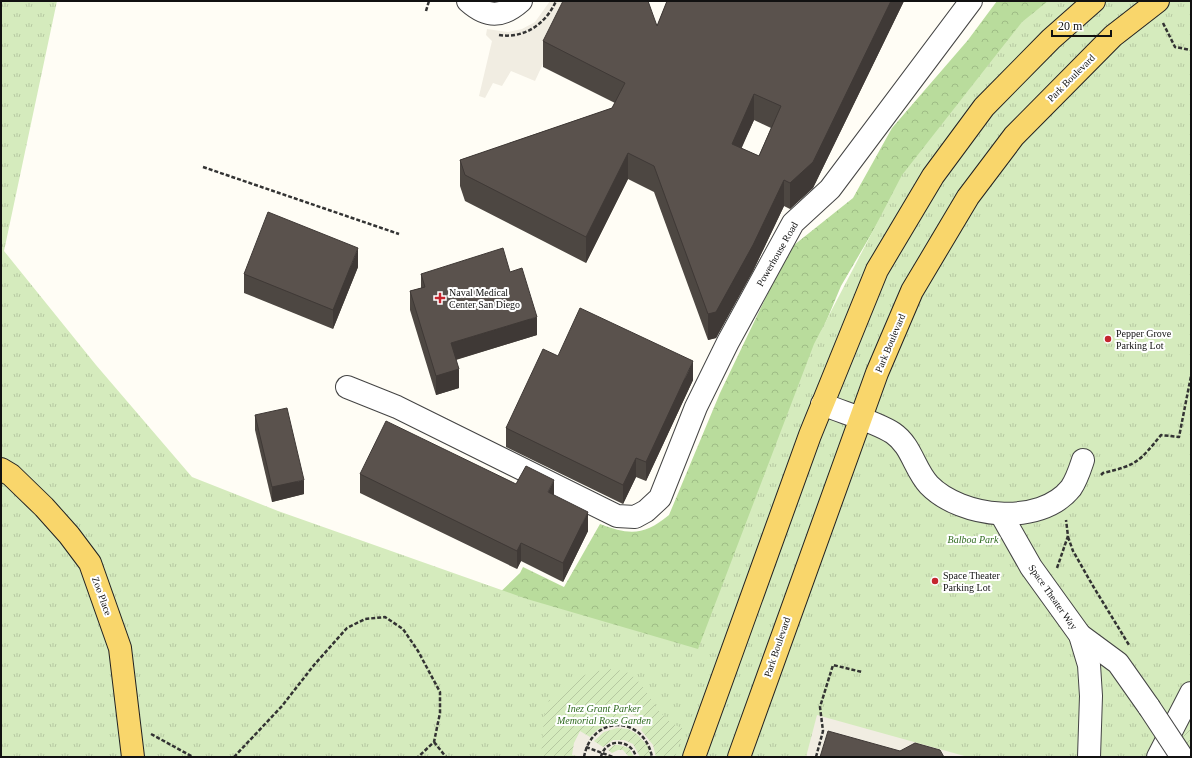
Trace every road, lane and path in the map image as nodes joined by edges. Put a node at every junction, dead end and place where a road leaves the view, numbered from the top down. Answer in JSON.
{"nodes":[{"id":1,"x":429,"y":1,"type":"edge"},
{"id":2,"x":468,"y":1,"type":"edge"},
{"id":3,"x":521,"y":1,"type":"edge"},
{"id":4,"x":556,"y":1,"type":"edge"},
{"id":5,"x":971,"y":1,"type":"edge"},
{"id":6,"x":1094,"y":1,"type":"edge"},
{"id":7,"x":1160,"y":10,"type":"edge"},
{"id":8,"x":426,"y":11,"type":"dead end"},
{"id":9,"x":496,"y":34,"type":"dead end"},
{"id":10,"x":1191,"y":50,"type":"edge"},
{"id":11,"x":203,"y":167,"type":"dead end"},
{"id":12,"x":399,"y":234,"type":"dead end"},
{"id":13,"x":1191,"y":376,"type":"edge"},
{"id":14,"x":347,"y":387,"type":"dead end"},
{"id":15,"x":822,"y":404,"type":"junction"},
{"id":16,"x":860,"y":419,"type":"junction"},
{"id":17,"x":1083,"y":460,"type":"dead end"},
{"id":18,"x":1,"y":469,"type":"edge"},
{"id":19,"x":1098,"y":479,"type":"dead end"},
{"id":20,"x":1001,"y":514,"type":"junction"},
{"id":21,"x":1066,"y":518,"type":"dead end"},
{"id":22,"x":1068,"y":536,"type":"junction"},
{"id":23,"x":1049,"y":592,"type":"junction"},
{"id":24,"x":1080,"y":635,"type":"junction"},
{"id":25,"x":1130,"y":646,"type":"dead end"},
{"id":26,"x":862,"y":672,"type":"dead end"},
{"id":27,"x":1191,"y":693,"type":"edge"},
{"id":28,"x":147,"y":732,"type":"dead end"},
{"id":29,"x":434,"y":742,"type":"junction"},
{"id":30,"x":586,"y":747,"type":"junction"},
{"id":31,"x":602,"y":753,"type":"junction"},
{"id":32,"x":133,"y":757,"type":"edge"},
{"id":33,"x":193,"y":757,"type":"edge"},
{"id":34,"x":234,"y":757,"type":"edge"},
{"id":35,"x":418,"y":757,"type":"edge"},
{"id":36,"x":446,"y":757,"type":"edge"},
{"id":37,"x":584,"y":757,"type":"edge"},
{"id":38,"x":601,"y":757,"type":"edge"},
{"id":39,"x":613,"y":757,"type":"edge"},
{"id":40,"x":636,"y":757,"type":"edge"},
{"id":41,"x":652,"y":757,"type":"edge"},
{"id":42,"x":694,"y":757,"type":"edge"},
{"id":43,"x":739,"y":757,"type":"edge"},
{"id":44,"x":816,"y":757,"type":"edge"},
{"id":45,"x":1089,"y":757,"type":"edge"},
{"id":46,"x":1158,"y":757,"type":"edge"},
{"id":47,"x":1182,"y":757,"type":"edge"}],
"edges":[{"from":1,"to":8,"type":"path"},
{"from":2,"to":3,"type":"street"},
{"from":4,"to":9,"type":"path"},
{"from":5,"to":14,"type":"street","name":"Powerhouse Road"},
{"from":6,"to":15,"type":"main road"},
{"from":7,"to":10,"type":"path"},
{"from":7,"to":16,"type":"main road","name":"Park Boulevard"},
{"from":11,"to":12,"type":"path"},
{"from":13,"to":19,"type":"path"},
{"from":15,"to":16,"type":"street"},
{"from":15,"to":42,"type":"main road"},
{"from":16,"to":20,"type":"street"},
{"from":16,"to":43,"type":"main road","name":"Park Boulevard"},
{"from":17,"to":20,"type":"street"},
{"from":18,"to":32,"type":"main road","name":"Zoo Place"},
{"from":20,"to":23,"type":"street","name":"Space Theater Way"},
{"from":21,"to":22,"type":"path"},
{"from":22,"to":23,"type":"path"},
{"from":22,"to":25,"type":"path"},
{"from":23,"to":24,"type":"street","name":"Space Theater Way"},
{"from":24,"to":45,"type":"street","name":"Space Theater Way"},
{"from":24,"to":47,"type":"street","bridge":true},
{"from":26,"to":44,"type":"path"},
{"from":27,"to":46,"type":"street"},
{"from":28,"to":33,"type":"path"},
{"from":29,"to":34,"type":"path"},
{"from":29,"to":35,"type":"path"},
{"from":29,"to":36,"type":"path"},
{"from":30,"to":31,"type":"path"},
{"from":30,"to":37,"type":"path"},
{"from":30,"to":41,"type":"path"},
{"from":31,"to":38,"type":"path"},
{"from":31,"to":39,"type":"path"},
{"from":31,"to":40,"type":"path"}]}
